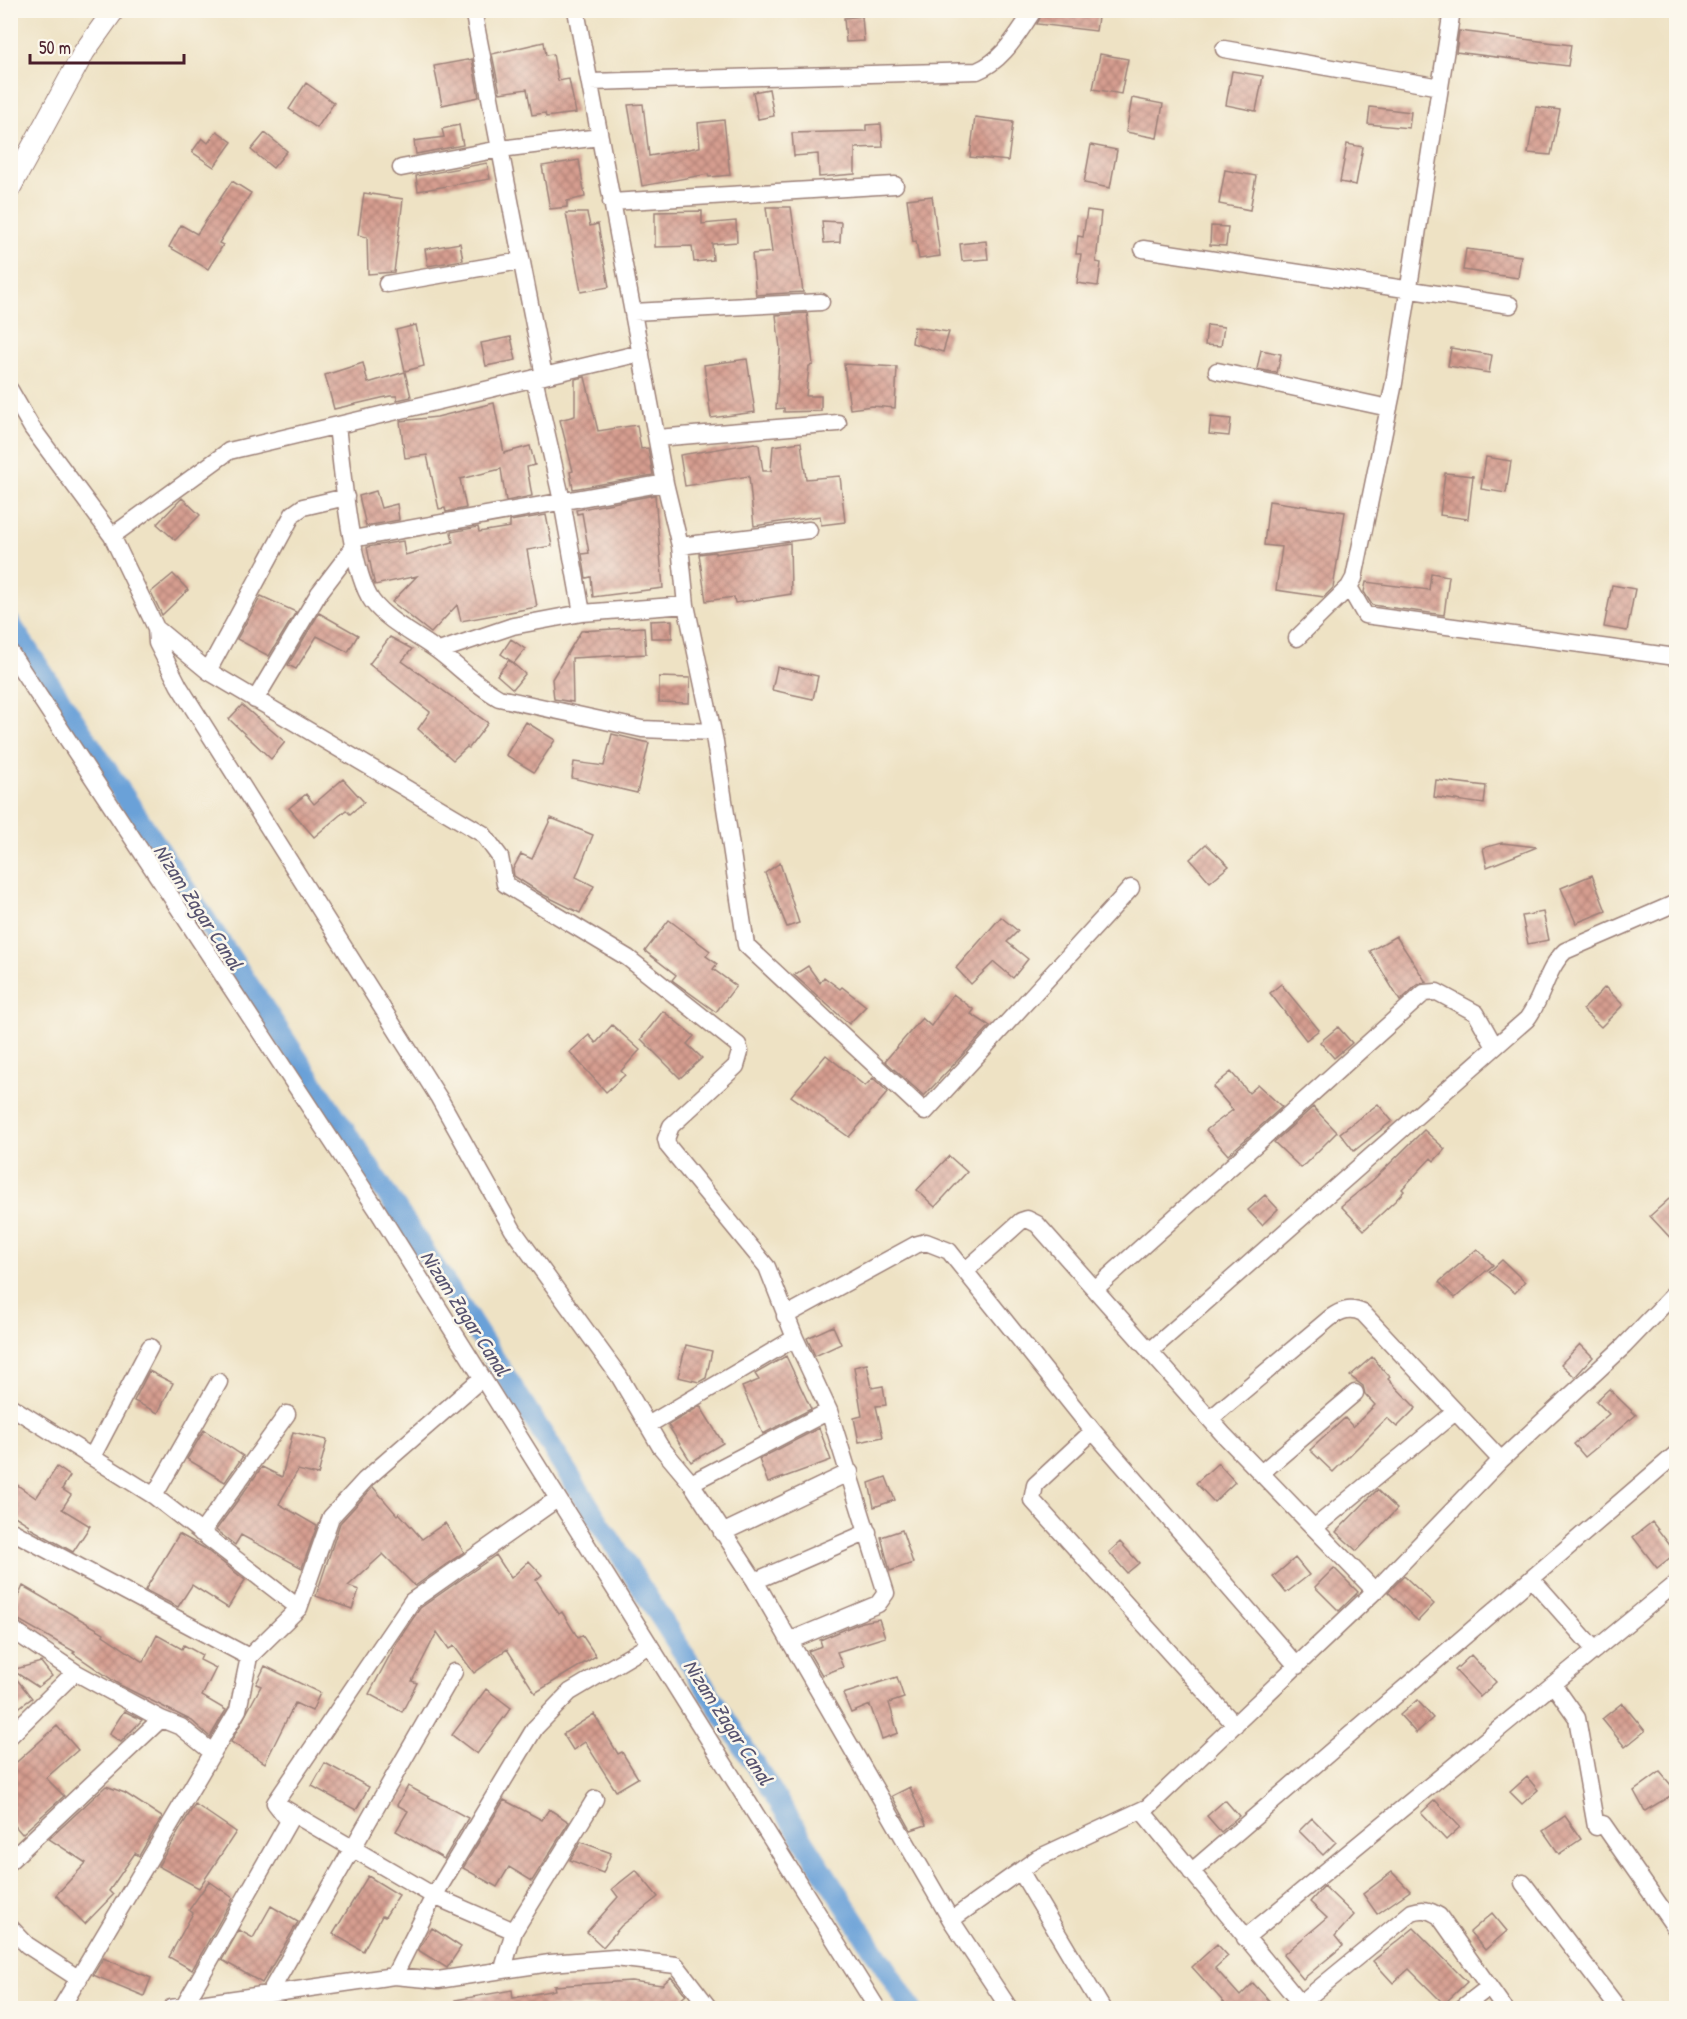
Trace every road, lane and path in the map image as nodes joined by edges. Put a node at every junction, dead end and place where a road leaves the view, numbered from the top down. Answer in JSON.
{"nodes":[{"id":1,"x":114,"y":10,"type":"edge"},
{"id":2,"x":473,"y":10,"type":"edge"},
{"id":3,"x":576,"y":10,"type":"edge"},
{"id":4,"x":1034,"y":10,"type":"edge"},
{"id":5,"x":1452,"y":10,"type":"edge"},
{"id":6,"x":1224,"y":50,"type":"dead end"},
{"id":7,"x":590,"y":82,"type":"junction"},
{"id":8,"x":1440,"y":87,"type":"junction"},
{"id":9,"x":600,"y":137,"type":"junction"},
{"id":10,"x":500,"y":149,"type":"junction"},
{"id":11,"x":401,"y":168,"type":"dead end"},
{"id":12,"x":895,"y":185,"type":"dead end"},
{"id":13,"x":10,"y":188,"type":"edge"},
{"id":14,"x":611,"y":202,"type":"junction"},
{"id":15,"x":1143,"y":249,"type":"dead end"},
{"id":16,"x":520,"y":261,"type":"junction"},
{"id":17,"x":387,"y":284,"type":"dead end"},
{"id":18,"x":1409,"y":288,"type":"junction"},
{"id":19,"x":821,"y":302,"type":"dead end"},
{"id":20,"x":1510,"y":305,"type":"dead end"},
{"id":21,"x":633,"y":312,"type":"junction"},
{"id":22,"x":641,"y":353,"type":"junction"},
{"id":23,"x":1216,"y":371,"type":"dead end"},
{"id":24,"x":539,"y":377,"type":"junction"},
{"id":25,"x":10,"y":390,"type":"edge"},
{"id":26,"x":1389,"y":408,"type":"junction"},
{"id":27,"x":838,"y":423,"type":"dead end"},
{"id":28,"x":337,"y":426,"type":"junction"},
{"id":29,"x":657,"y":438,"type":"junction"},
{"id":30,"x":665,"y":483,"type":"junction"},
{"id":31,"x":346,"y":497,"type":"junction"},
{"id":32,"x":562,"y":501,"type":"junction"},
{"id":33,"x":808,"y":530,"type":"dead end"},
{"id":34,"x":112,"y":536,"type":"junction"},
{"id":35,"x":353,"y":543,"type":"junction"},
{"id":36,"x":680,"y":546,"type":"junction"},
{"id":37,"x":1349,"y":587,"type":"junction"},
{"id":38,"x":686,"y":605,"type":"junction"},
{"id":39,"x":582,"y":612,"type":"junction"},
{"id":40,"x":156,"y":628,"type":"junction"},
{"id":41,"x":1297,"y":638,"type":"dead end"},
{"id":42,"x":439,"y":651,"type":"junction"},
{"id":43,"x":10,"y":652,"type":"edge"},
{"id":44,"x":1677,"y":657,"type":"edge"},
{"id":45,"x":208,"y":671,"type":"junction"},
{"id":46,"x":255,"y":700,"type":"junction"},
{"id":47,"x":713,"y":732,"type":"junction"},
{"id":48,"x":1131,"y":888,"type":"dead end"},
{"id":49,"x":1677,"y":903,"type":"edge"},
{"id":50,"x":1495,"y":1047,"type":"junction"},
{"id":51,"x":966,"y":1270,"type":"junction"},
{"id":52,"x":1095,"y":1289,"type":"junction"},
{"id":53,"x":1677,"y":1292,"type":"edge"},
{"id":54,"x":785,"y":1316,"type":"junction"},
{"id":55,"x":795,"y":1338,"type":"junction"},
{"id":56,"x":150,"y":1347,"type":"dead end"},
{"id":57,"x":1150,"y":1351,"type":"junction"},
{"id":58,"x":482,"y":1378,"type":"junction"},
{"id":59,"x":219,"y":1382,"type":"dead end"},
{"id":60,"x":1355,"y":1393,"type":"dead end"},
{"id":61,"x":10,"y":1406,"type":"edge"},
{"id":62,"x":829,"y":1411,"type":"junction"},
{"id":63,"x":1455,"y":1412,"type":"junction"},
{"id":64,"x":287,"y":1414,"type":"dead end"},
{"id":65,"x":1210,"y":1419,"type":"junction"},
{"id":66,"x":648,"y":1425,"type":"junction"},
{"id":67,"x":1093,"y":1431,"type":"junction"},
{"id":68,"x":1677,"y":1454,"type":"edge"},
{"id":69,"x":92,"y":1457,"type":"junction"},
{"id":70,"x":1501,"y":1460,"type":"junction"},
{"id":71,"x":850,"y":1472,"type":"junction"},
{"id":72,"x":1261,"y":1473,"type":"junction"},
{"id":73,"x":691,"y":1483,"type":"junction"},
{"id":74,"x":154,"y":1496,"type":"junction"},
{"id":75,"x":557,"y":1498,"type":"junction"},
{"id":76,"x":1314,"y":1528,"type":"junction"},
{"id":77,"x":10,"y":1530,"type":"edge"},
{"id":78,"x":868,"y":1532,"type":"junction"},
{"id":79,"x":201,"y":1533,"type":"junction"},
{"id":80,"x":722,"y":1533,"type":"junction"},
{"id":81,"x":1532,"y":1579,"type":"junction"},
{"id":82,"x":755,"y":1581,"type":"junction"},
{"id":83,"x":1677,"y":1583,"type":"edge"},
{"id":84,"x":1375,"y":1591,"type":"junction"},
{"id":85,"x":299,"y":1608,"type":"junction"},
{"id":86,"x":10,"y":1625,"type":"edge"},
{"id":87,"x":789,"y":1641,"type":"junction"},
{"id":88,"x":649,"y":1644,"type":"junction"},
{"id":89,"x":1594,"y":1650,"type":"junction"},
{"id":90,"x":249,"y":1657,"type":"junction"},
{"id":91,"x":1297,"y":1666,"type":"junction"},
{"id":92,"x":75,"y":1672,"type":"junction"},
{"id":93,"x":454,"y":1672,"type":"dead end"},
{"id":94,"x":1553,"y":1684,"type":"junction"},
{"id":95,"x":161,"y":1719,"type":"junction"},
{"id":96,"x":1235,"y":1725,"type":"junction"},
{"id":97,"x":10,"y":1736,"type":"edge"},
{"id":98,"x":213,"y":1754,"type":"junction"},
{"id":99,"x":595,"y":1798,"type":"dead end"},
{"id":100,"x":275,"y":1803,"type":"junction"},
{"id":101,"x":1142,"y":1811,"type":"junction"},
{"id":102,"x":351,"y":1848,"type":"junction"},
{"id":103,"x":10,"y":1861,"type":"edge"},
{"id":104,"x":1021,"y":1872,"type":"junction"},
{"id":105,"x":1191,"y":1872,"type":"junction"},
{"id":106,"x":1523,"y":1883,"type":"dead end"},
{"id":107,"x":434,"y":1896,"type":"junction"},
{"id":108,"x":951,"y":1920,"type":"junction"},
{"id":109,"x":10,"y":1927,"type":"edge"},
{"id":110,"x":1677,"y":1929,"type":"edge"},
{"id":111,"x":514,"y":1931,"type":"junction"},
{"id":112,"x":1245,"y":1938,"type":"junction"},
{"id":113,"x":503,"y":1969,"type":"junction"},
{"id":114,"x":394,"y":1976,"type":"junction"},
{"id":115,"x":79,"y":1978,"type":"junction"},
{"id":116,"x":1489,"y":1987,"type":"junction"},
{"id":117,"x":270,"y":1992,"type":"junction"},
{"id":118,"x":1298,"y":2006,"type":"edge"},
{"id":119,"x":177,"y":2007,"type":"edge"},
{"id":120,"x":60,"y":2008,"type":"edge"},
{"id":121,"x":709,"y":2008,"type":"edge"},
{"id":122,"x":877,"y":2008,"type":"edge"},
{"id":123,"x":1009,"y":2008,"type":"edge"},
{"id":124,"x":1101,"y":2008,"type":"edge"},
{"id":125,"x":1462,"y":2008,"type":"edge"},
{"id":126,"x":1504,"y":2008,"type":"edge"},
{"id":127,"x":1618,"y":2008,"type":"edge"}],
"edges":[{"from":1,"to":13,"type":"street"},
{"from":2,"to":10,"type":"street"},
{"from":3,"to":7,"type":"street"},
{"from":4,"to":7,"type":"street"},
{"from":5,"to":8,"type":"street"},
{"from":6,"to":8,"type":"street"},
{"from":7,"to":9,"type":"street"},
{"from":8,"to":18,"type":"street"},
{"from":9,"to":10,"type":"street"},
{"from":9,"to":14,"type":"street"},
{"from":10,"to":11,"type":"street"},
{"from":10,"to":16,"type":"street"},
{"from":12,"to":14,"type":"street"},
{"from":14,"to":21,"type":"street"},
{"from":15,"to":18,"type":"street"},
{"from":16,"to":17,"type":"street"},
{"from":16,"to":24,"type":"street"},
{"from":18,"to":20,"type":"street"},
{"from":18,"to":26,"type":"street"},
{"from":19,"to":21,"type":"street"},
{"from":21,"to":22,"type":"street"},
{"from":22,"to":24,"type":"street"},
{"from":22,"to":29,"type":"street"},
{"from":23,"to":26,"type":"street"},
{"from":24,"to":28,"type":"street"},
{"from":24,"to":32,"type":"street"},
{"from":25,"to":34,"type":"street"},
{"from":26,"to":37,"type":"street"},
{"from":27,"to":29,"type":"street"},
{"from":28,"to":31,"type":"street"},
{"from":28,"to":34,"type":"street"},
{"from":29,"to":30,"type":"street"},
{"from":30,"to":32,"type":"street"},
{"from":30,"to":36,"type":"street"},
{"from":31,"to":35,"type":"street"},
{"from":31,"to":45,"type":"street"},
{"from":32,"to":35,"type":"street"},
{"from":32,"to":39,"type":"street"},
{"from":33,"to":36,"type":"street"},
{"from":34,"to":40,"type":"street"},
{"from":35,"to":42,"type":"street"},
{"from":35,"to":46,"type":"street"},
{"from":36,"to":38,"type":"street"},
{"from":37,"to":41,"type":"street"},
{"from":37,"to":44,"type":"street"},
{"from":38,"to":39,"type":"street"},
{"from":38,"to":47,"type":"street"},
{"from":39,"to":42,"type":"street"},
{"from":40,"to":45,"type":"street"},
{"from":40,"to":66,"type":"street"},
{"from":42,"to":47,"type":"street"},
{"from":43,"to":58,"type":"street"},
{"from":45,"to":46,"type":"street"},
{"from":46,"to":54,"type":"street"},
{"from":47,"to":48,"type":"street"},
{"from":49,"to":50,"type":"street"},
{"from":50,"to":52,"type":"street"},
{"from":50,"to":57,"type":"street"},
{"from":51,"to":52,"type":"street"},
{"from":51,"to":54,"type":"street"},
{"from":51,"to":67,"type":"street"},
{"from":52,"to":57,"type":"street"},
{"from":53,"to":70,"type":"street"},
{"from":54,"to":55,"type":"street"},
{"from":55,"to":62,"type":"street"},
{"from":55,"to":66,"type":"street"},
{"from":56,"to":69,"type":"street"},
{"from":57,"to":65,"type":"street"},
{"from":58,"to":75,"type":"street"},
{"from":58,"to":85,"type":"street"},
{"from":59,"to":74,"type":"street"},
{"from":60,"to":72,"type":"street"},
{"from":61,"to":69,"type":"street"},
{"from":62,"to":71,"type":"street"},
{"from":62,"to":73,"type":"street"},
{"from":63,"to":65,"type":"street"},
{"from":63,"to":70,"type":"street"},
{"from":63,"to":76,"type":"street"},
{"from":64,"to":79,"type":"street"},
{"from":65,"to":72,"type":"street"},
{"from":66,"to":73,"type":"street"},
{"from":67,"to":91,"type":"street"},
{"from":67,"to":96,"type":"street"},
{"from":68,"to":81,"type":"street"},
{"from":69,"to":74,"type":"street"},
{"from":70,"to":84,"type":"street"},
{"from":71,"to":78,"type":"street"},
{"from":71,"to":80,"type":"street"},
{"from":72,"to":76,"type":"street"},
{"from":73,"to":80,"type":"street"},
{"from":74,"to":79,"type":"street"},
{"from":75,"to":88,"type":"street"},
{"from":75,"to":100,"type":"street"},
{"from":76,"to":84,"type":"street"},
{"from":77,"to":90,"type":"street"},
{"from":78,"to":82,"type":"street"},
{"from":78,"to":87,"type":"street"},
{"from":79,"to":85,"type":"street"},
{"from":80,"to":82,"type":"street"},
{"from":81,"to":89,"type":"street"},
{"from":81,"to":105,"type":"street"},
{"from":82,"to":87,"type":"street"},
{"from":83,"to":89,"type":"street"},
{"from":84,"to":91,"type":"street"},
{"from":85,"to":90,"type":"street"},
{"from":86,"to":92,"type":"street"},
{"from":87,"to":108,"type":"street"},
{"from":88,"to":107,"type":"street"},
{"from":88,"to":122,"type":"street"},
{"from":89,"to":94,"type":"street"},
{"from":90,"to":98,"type":"street"},
{"from":91,"to":96,"type":"street"},
{"from":92,"to":95,"type":"street"},
{"from":92,"to":97,"type":"street"},
{"from":93,"to":102,"type":"street"},
{"from":94,"to":110,"type":"street"},
{"from":94,"to":112,"type":"street"},
{"from":95,"to":98,"type":"street"},
{"from":95,"to":103,"type":"street"},
{"from":96,"to":101,"type":"street"},
{"from":98,"to":115,"type":"street"},
{"from":99,"to":111,"type":"street"},
{"from":100,"to":102,"type":"street"},
{"from":100,"to":119,"type":"street"},
{"from":101,"to":104,"type":"street"},
{"from":101,"to":105,"type":"street"},
{"from":102,"to":107,"type":"street"},
{"from":102,"to":117,"type":"street"},
{"from":104,"to":108,"type":"street"},
{"from":104,"to":124,"type":"street"},
{"from":105,"to":112,"type":"street"},
{"from":106,"to":127,"type":"street"},
{"from":107,"to":111,"type":"street"},
{"from":107,"to":114,"type":"street"},
{"from":108,"to":123,"type":"street"},
{"from":109,"to":115,"type":"street"},
{"from":111,"to":113,"type":"street"},
{"from":112,"to":118,"type":"street"},
{"from":113,"to":114,"type":"street"},
{"from":113,"to":121,"type":"street"},
{"from":114,"to":117,"type":"street"},
{"from":115,"to":120,"type":"street"},
{"from":116,"to":118,"type":"street"},
{"from":116,"to":125,"type":"street"},
{"from":116,"to":126,"type":"street"},
{"from":117,"to":119,"type":"street"}]}
